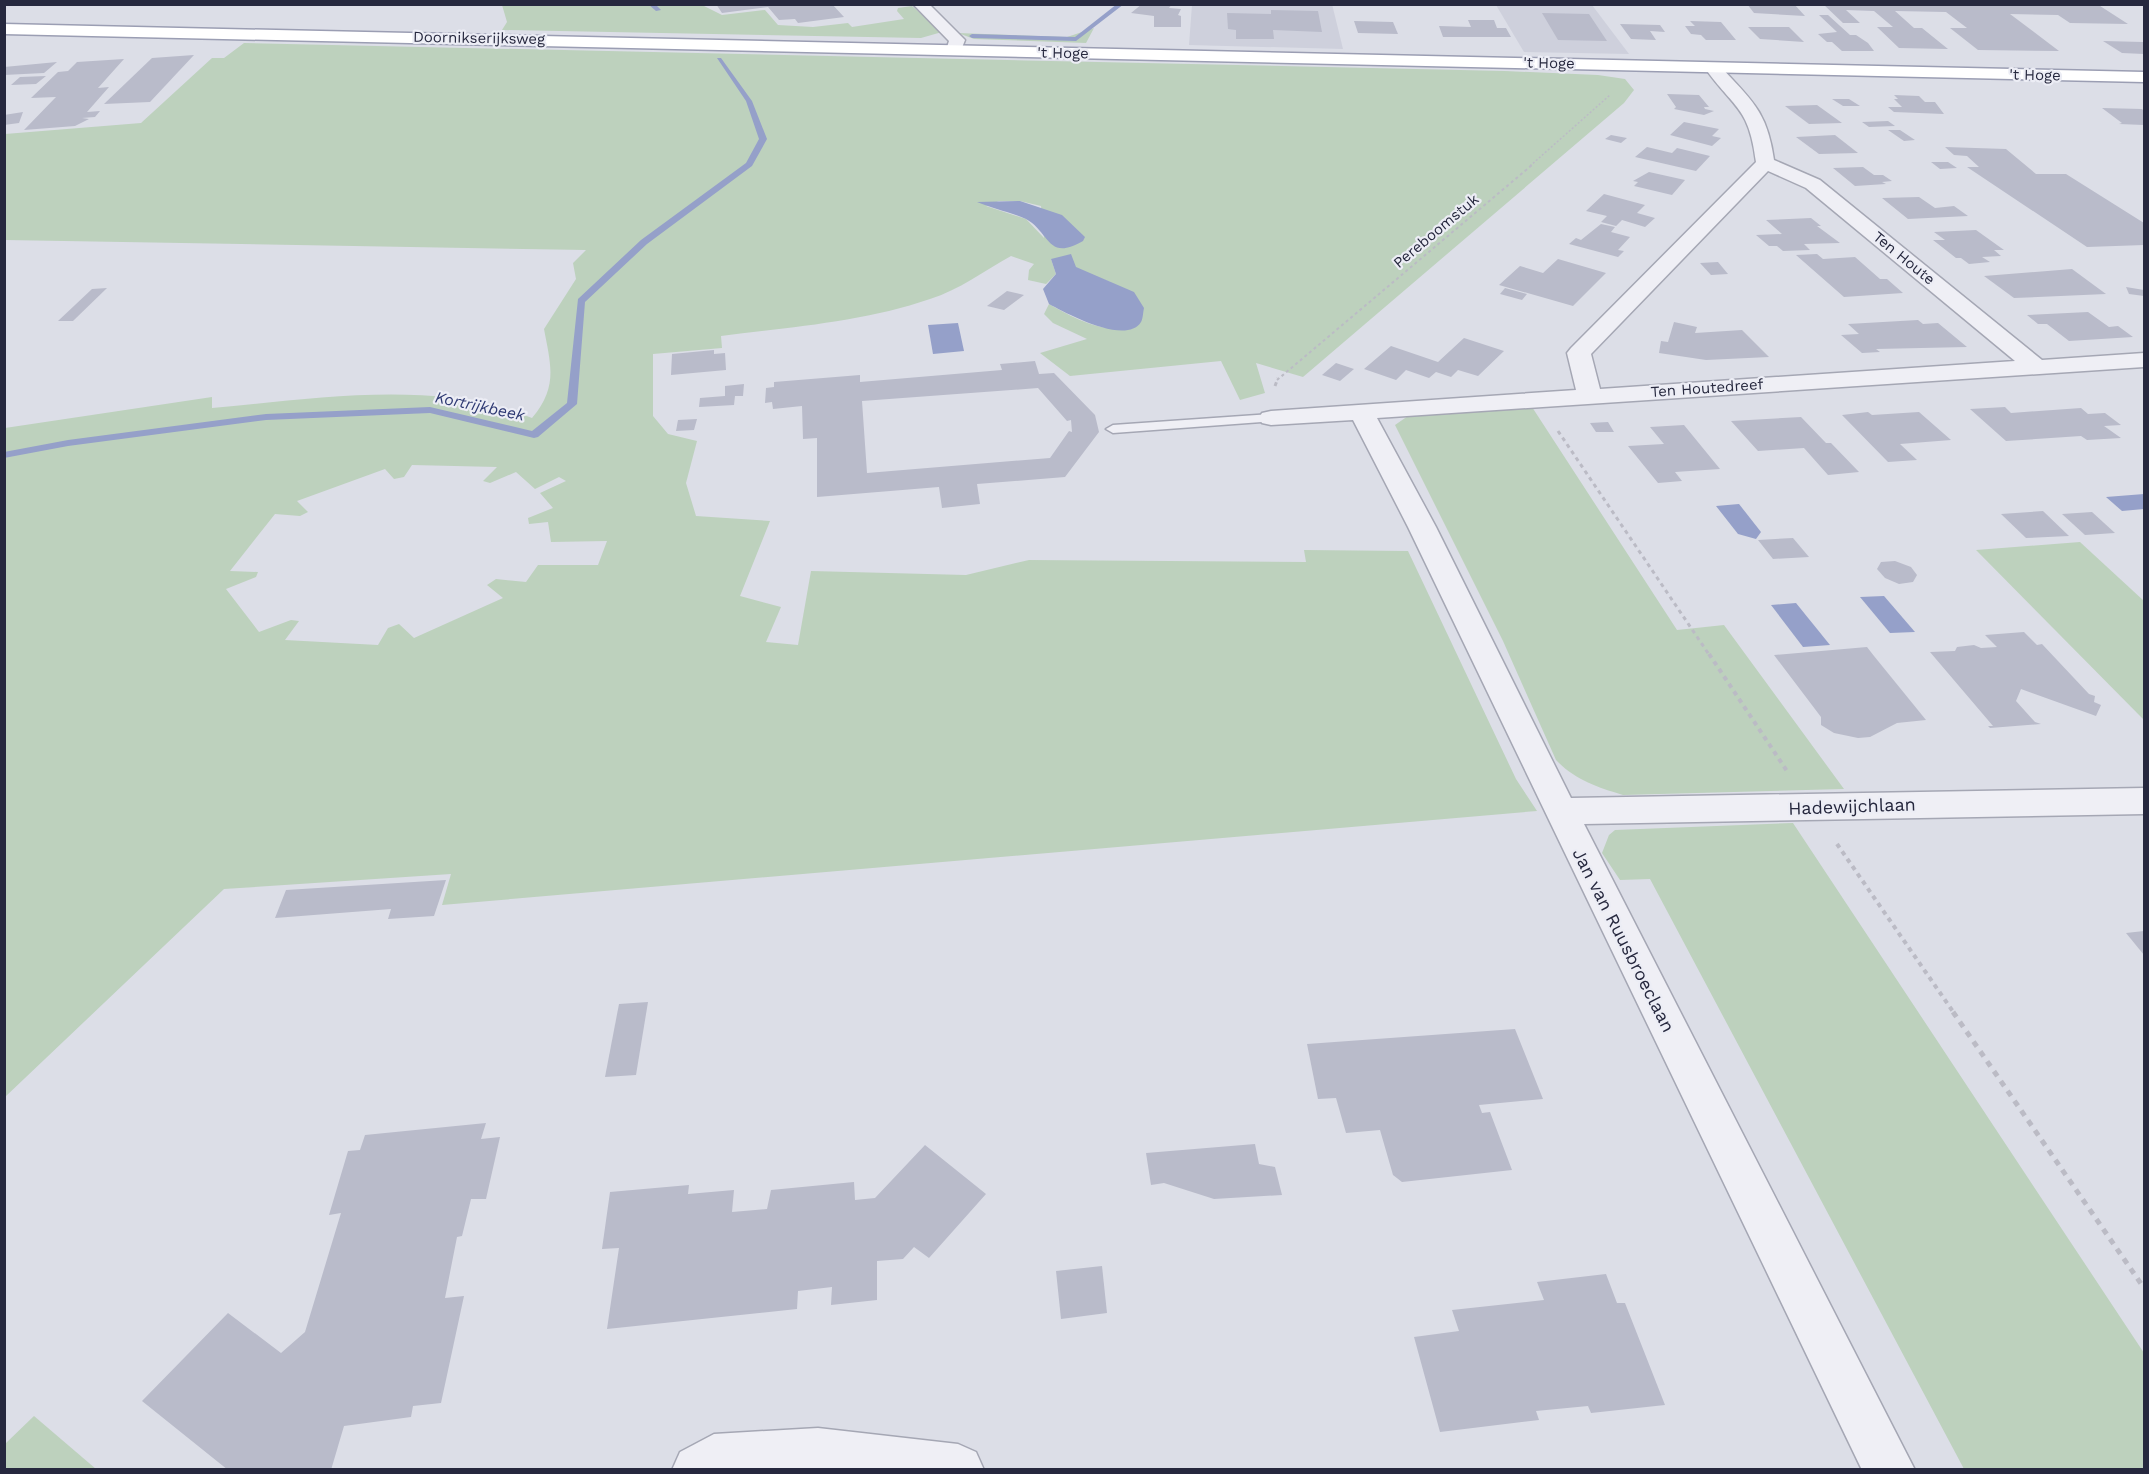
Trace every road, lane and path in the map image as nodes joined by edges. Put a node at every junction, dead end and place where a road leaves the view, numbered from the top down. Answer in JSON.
{"nodes":[{"id":1,"x":920,"y":4,"type":"edge"},
{"id":2,"x":4,"y":29,"type":"edge"},
{"id":3,"x":954,"y":50,"type":"junction"},
{"id":4,"x":1605,"y":65,"type":"junction"},
{"id":5,"x":1713,"y":68,"type":"junction"},
{"id":6,"x":2145,"y":77,"type":"edge"},
{"id":7,"x":1765,"y":163,"type":"junction"},
{"id":8,"x":2145,"y":360,"type":"edge"},
{"id":9,"x":2035,"y":366,"type":"junction"},
{"id":10,"x":1589,"y":395,"type":"junction"},
{"id":11,"x":1361,"y":411,"type":"junction"},
{"id":12,"x":1271,"y":418,"type":"junction"},
{"id":13,"x":1113,"y":429,"type":"dead end"},
{"id":14,"x":2145,"y":801,"type":"edge"},
{"id":15,"x":1560,"y":811,"type":"junction"},
{"id":16,"x":698,"y":1470,"type":"edge"},
{"id":17,"x":958,"y":1470,"type":"edge"},
{"id":18,"x":1889,"y":1470,"type":"edge"}],
"edges":[{"from":1,"to":3,"type":"street"},
{"from":2,"to":3,"type":"main road","name":"Doornikserijksweg"},
{"from":3,"to":4,"type":"main road","name":"'t Hoge"},
{"from":4,"to":5,"type":"main road","name":"'t Hoge"},
{"from":4,"to":12,"type":"path","name":"Pereboomstuk"},
{"from":5,"to":6,"type":"main road","name":"'t Hoge"},
{"from":5,"to":7,"type":"street"},
{"from":7,"to":9,"type":"street","name":"Ten Houte"},
{"from":7,"to":10,"type":"street"},
{"from":8,"to":9,"type":"street","name":"Ten Houtedreef"},
{"from":9,"to":10,"type":"street","name":"Ten Houtedreef"},
{"from":10,"to":11,"type":"street","name":"Ten Houtedreef"},
{"from":11,"to":12,"type":"street","name":"Ten Houtedreef"},
{"from":11,"to":15,"type":"street","name":"Jan van Ruusbroeclaan"},
{"from":12,"to":13,"type":"lane"},
{"from":14,"to":15,"type":"street","name":"Hadewijchlaan"},
{"from":15,"to":18,"type":"street","name":"Jan van Ruusbroeclaan"},
{"from":16,"to":17,"type":"street"}]}
